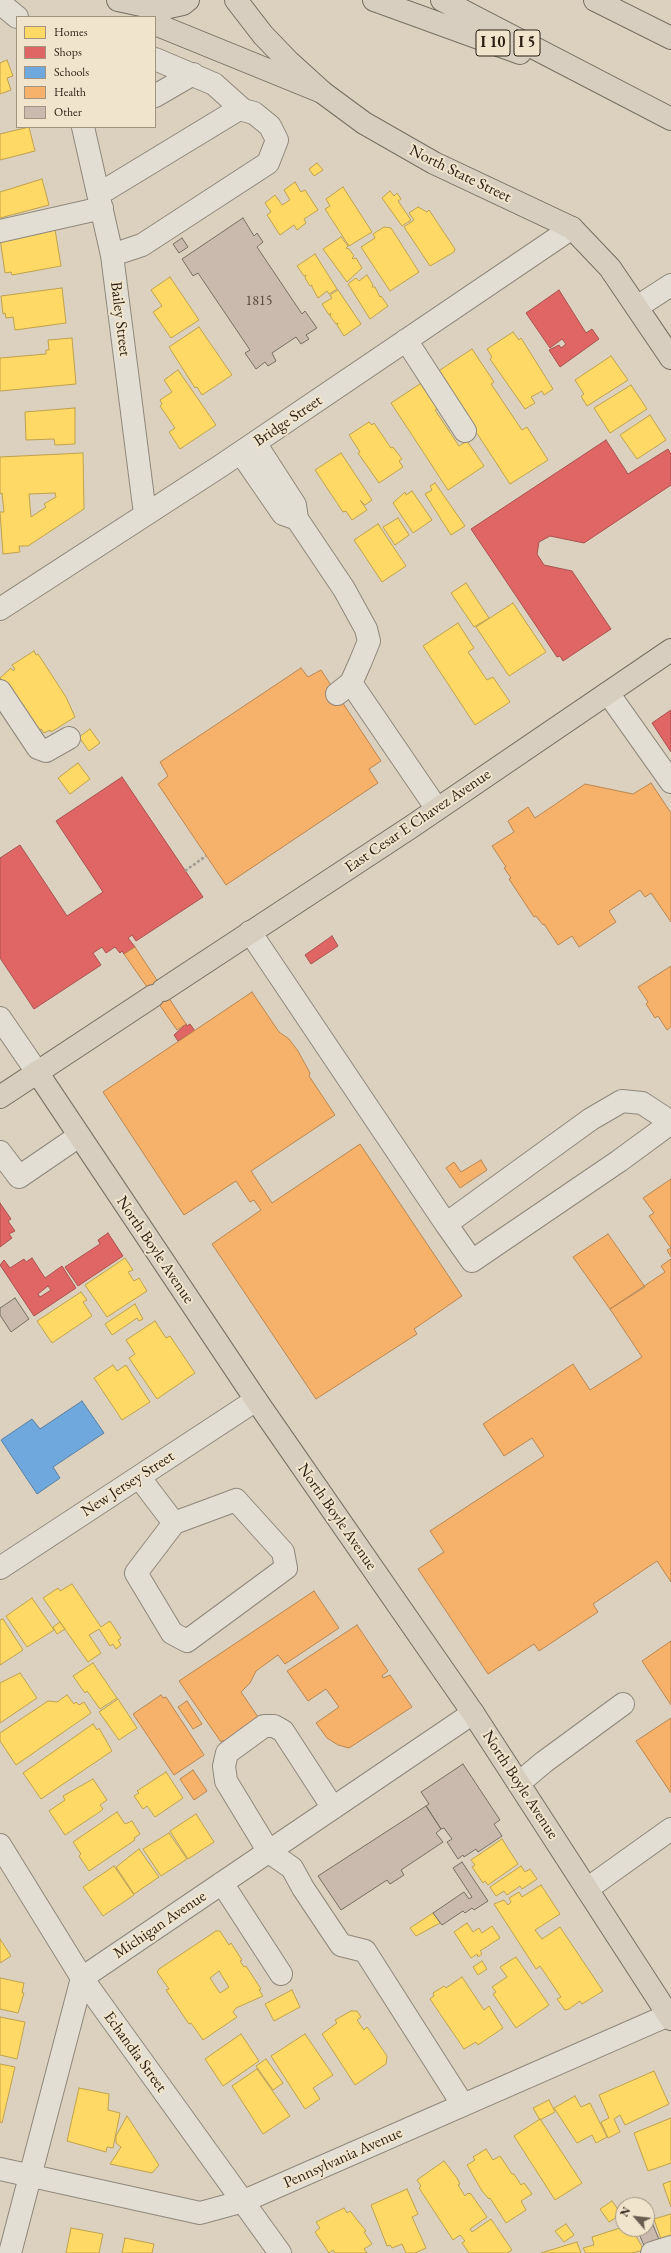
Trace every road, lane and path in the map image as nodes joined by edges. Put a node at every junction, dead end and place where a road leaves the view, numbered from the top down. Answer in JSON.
{"nodes":[{"id":1,"x":117,"y":0,"type":"edge"},
{"id":2,"x":188,"y":0,"type":"edge"},
{"id":3,"x":236,"y":0,"type":"edge"},
{"id":4,"x":374,"y":0,"type":"edge"},
{"id":5,"x":442,"y":0,"type":"edge"},
{"id":6,"x":595,"y":0,"type":"edge"},
{"id":7,"x":604,"y":0,"type":"edge"},
{"id":8,"x":0,"y":4,"type":"edge"},
{"id":9,"x":16,"y":16,"type":"edge"},
{"id":10,"x":141,"y":16,"type":"edge"},
{"id":11,"x":635,"y":20,"type":"junction"},
{"id":12,"x":156,"y":24,"type":"edge"},
{"id":13,"x":671,"y":38,"type":"edge"},
{"id":14,"x":156,"y":59,"type":"edge"},
{"id":15,"x":193,"y":74,"type":"junction"},
{"id":16,"x":612,"y":86,"type":"junction"},
{"id":17,"x":322,"y":92,"type":"junction"},
{"id":18,"x":156,"y":95,"type":"edge"},
{"id":19,"x":243,"y":110,"type":"junction"},
{"id":20,"x":671,"y":119,"type":"edge"},
{"id":21,"x":90,"y":130,"type":"edge"},
{"id":22,"x":100,"y":201,"type":"junction"},
{"id":23,"x":572,"y":228,"type":"junction"},
{"id":24,"x":0,"y":231,"type":"edge"},
{"id":25,"x":112,"y":254,"type":"junction"},
{"id":26,"x":671,"y":285,"type":"edge"},
{"id":27,"x":637,"y":307,"type":"junction"},
{"id":28,"x":406,"y":340,"type":"junction"},
{"id":29,"x":671,"y":358,"type":"edge"},
{"id":30,"x":465,"y":431,"type":"dead end"},
{"id":31,"x":248,"y":448,"type":"junction"},
{"id":32,"x":145,"y":514,"type":"junction"},
{"id":33,"x":0,"y":609,"type":"edge"},
{"id":34,"x":671,"y":650,"type":"edge"},
{"id":35,"x":0,"y":691,"type":"edge"},
{"id":36,"x":608,"y":693,"type":"junction"},
{"id":37,"x":69,"y":738,"type":"dead end"},
{"id":38,"x":671,"y":782,"type":"edge"},
{"id":39,"x":437,"y":809,"type":"junction"},
{"id":40,"x":206,"y":856,"type":"dead end"},
{"id":41,"x":185,"y":870,"type":"dead end"},
{"id":42,"x":250,"y":932,"type":"junction"},
{"id":43,"x":0,"y":1018,"type":"edge"},
{"id":44,"x":37,"y":1072,"type":"junction"},
{"id":45,"x":0,"y":1097,"type":"edge"},
{"id":46,"x":671,"y":1123,"type":"edge"},
{"id":47,"x":79,"y":1136,"type":"junction"},
{"id":48,"x":0,"y":1152,"type":"edge"},
{"id":49,"x":446,"y":1224,"type":"junction"},
{"id":50,"x":256,"y":1400,"type":"junction"},
{"id":51,"x":139,"y":1477,"type":"junction"},
{"id":52,"x":174,"y":1523,"type":"junction"},
{"id":53,"x":0,"y":1568,"type":"edge"},
{"id":54,"x":623,"y":1704,"type":"dead end"},
{"id":55,"x":473,"y":1713,"type":"junction"},
{"id":56,"x":519,"y":1784,"type":"junction"},
{"id":57,"x":333,"y":1808,"type":"junction"},
{"id":58,"x":671,"y":1829,"type":"edge"},
{"id":59,"x":0,"y":1846,"type":"edge"},
{"id":60,"x":269,"y":1852,"type":"junction"},
{"id":61,"x":7,"y":1866,"type":"edge"},
{"id":62,"x":222,"y":1883,"type":"junction"},
{"id":63,"x":587,"y":1889,"type":"junction"},
{"id":64,"x":281,"y":1974,"type":"dead end"},
{"id":65,"x":82,"y":1978,"type":"junction"},
{"id":66,"x":670,"y":2016,"type":"edge"},
{"id":67,"x":463,"y":2105,"type":"junction"},
{"id":68,"x":0,"y":2169,"type":"edge"},
{"id":69,"x":29,"y":2176,"type":"junction"},
{"id":70,"x":244,"y":2201,"type":"junction"},
{"id":71,"x":671,"y":2247,"type":"edge"},
{"id":72,"x":10,"y":2253,"type":"edge"},
{"id":73,"x":280,"y":2253,"type":"edge"},
{"id":74,"x":652,"y":2253,"type":"edge"}],
"edges":[{"from":1,"to":2,"type":"main road"},
{"from":1,"to":10,"type":"main road"},
{"from":3,"to":17,"type":"main road","name":"North State Street"},
{"from":4,"to":16,"type":"main road","number":"I 10"},
{"from":5,"to":16,"type":"main road","number":"I 5"},
{"from":6,"to":11,"type":"main road"},
{"from":7,"to":11,"type":"main road"},
{"from":8,"to":9,"type":"street"},
{"from":11,"to":13,"type":"main road"},
{"from":12,"to":17,"type":"main road"},
{"from":14,"to":15,"type":"street"},
{"from":15,"to":18,"type":"street"},
{"from":15,"to":19,"type":"street"},
{"from":16,"to":20,"type":"main road","number":"I 5"},
{"from":17,"to":23,"type":"main road","name":"North State Street"},
{"from":19,"to":22,"type":"street"},
{"from":19,"to":25,"type":"street"},
{"from":21,"to":22,"type":"street","name":"Bailey Street"},
{"from":22,"to":24,"type":"street"},
{"from":22,"to":25,"type":"street","name":"Bailey Street"},
{"from":23,"to":27,"type":"main road","name":"North State Street"},
{"from":23,"to":28,"type":"street","name":"Bridge Street"},
{"from":25,"to":32,"type":"street","name":"Bailey Street"},
{"from":26,"to":27,"type":"street"},
{"from":27,"to":29,"type":"main road","name":"North State Street"},
{"from":28,"to":30,"type":"street"},
{"from":28,"to":31,"type":"street","name":"Bridge Street"},
{"from":31,"to":32,"type":"street","name":"Bridge Street"},
{"from":31,"to":39,"type":"street"},
{"from":32,"to":33,"type":"street","name":"Bridge Street"},
{"from":34,"to":36,"type":"main road","name":"East Cesar E Chavez Avenue"},
{"from":35,"to":37,"type":"street"},
{"from":36,"to":38,"type":"street"},
{"from":36,"to":39,"type":"main road","name":"East Cesar E Chavez Avenue"},
{"from":39,"to":42,"type":"main road","name":"East Cesar E Chavez Avenue"},
{"from":40,"to":41,"type":"path"},
{"from":42,"to":44,"type":"main road","name":"East Cesar E Chavez Avenue"},
{"from":42,"to":49,"type":"street"},
{"from":43,"to":44,"type":"street","name":"North Boyle Avenue"},
{"from":44,"to":45,"type":"main road","name":"East Cesar E Chavez Avenue"},
{"from":44,"to":47,"type":"main road","name":"North Boyle Avenue"},
{"from":46,"to":49,"type":"street"},
{"from":46,"to":49,"type":"street"},
{"from":47,"to":48,"type":"street"},
{"from":47,"to":50,"type":"main road","name":"North Boyle Avenue"},
{"from":50,"to":51,"type":"street","name":"New Jersey Street"},
{"from":50,"to":55,"type":"main road","name":"North Boyle Avenue"},
{"from":51,"to":52,"type":"street"},
{"from":51,"to":53,"type":"street","name":"New Jersey Street"},
{"from":52,"to":52,"type":"street"},
{"from":54,"to":56,"type":"street"},
{"from":55,"to":56,"type":"main road","name":"North Boyle Avenue"},
{"from":55,"to":57,"type":"street","name":"Michigan Avenue"},
{"from":56,"to":63,"type":"main road","name":"North Boyle Avenue"},
{"from":57,"to":60,"type":"street","name":"Michigan Avenue"},
{"from":57,"to":60,"type":"street"},
{"from":58,"to":63,"type":"street"},
{"from":59,"to":61,"type":"street","name":"Echandia Street"},
{"from":60,"to":62,"type":"street","name":"Michigan Avenue"},
{"from":60,"to":67,"type":"street"},
{"from":61,"to":65,"type":"street","name":"Echandia Street"},
{"from":62,"to":64,"type":"street"},
{"from":62,"to":65,"type":"street","name":"Michigan Avenue"},
{"from":63,"to":66,"type":"main road","name":"North Boyle Avenue"},
{"from":65,"to":69,"type":"street"},
{"from":65,"to":70,"type":"street","name":"Echandia Street"},
{"from":66,"to":67,"type":"street","name":"Pennsylvania Avenue"},
{"from":67,"to":70,"type":"street","name":"Pennsylvania Avenue"},
{"from":68,"to":69,"type":"street","name":"Pennsylvania Avenue"},
{"from":69,"to":70,"type":"street","name":"Pennsylvania Avenue"},
{"from":69,"to":72,"type":"street"},
{"from":70,"to":73,"type":"street","name":"Echandia Street"},
{"from":71,"to":74,"type":"street"}]}
